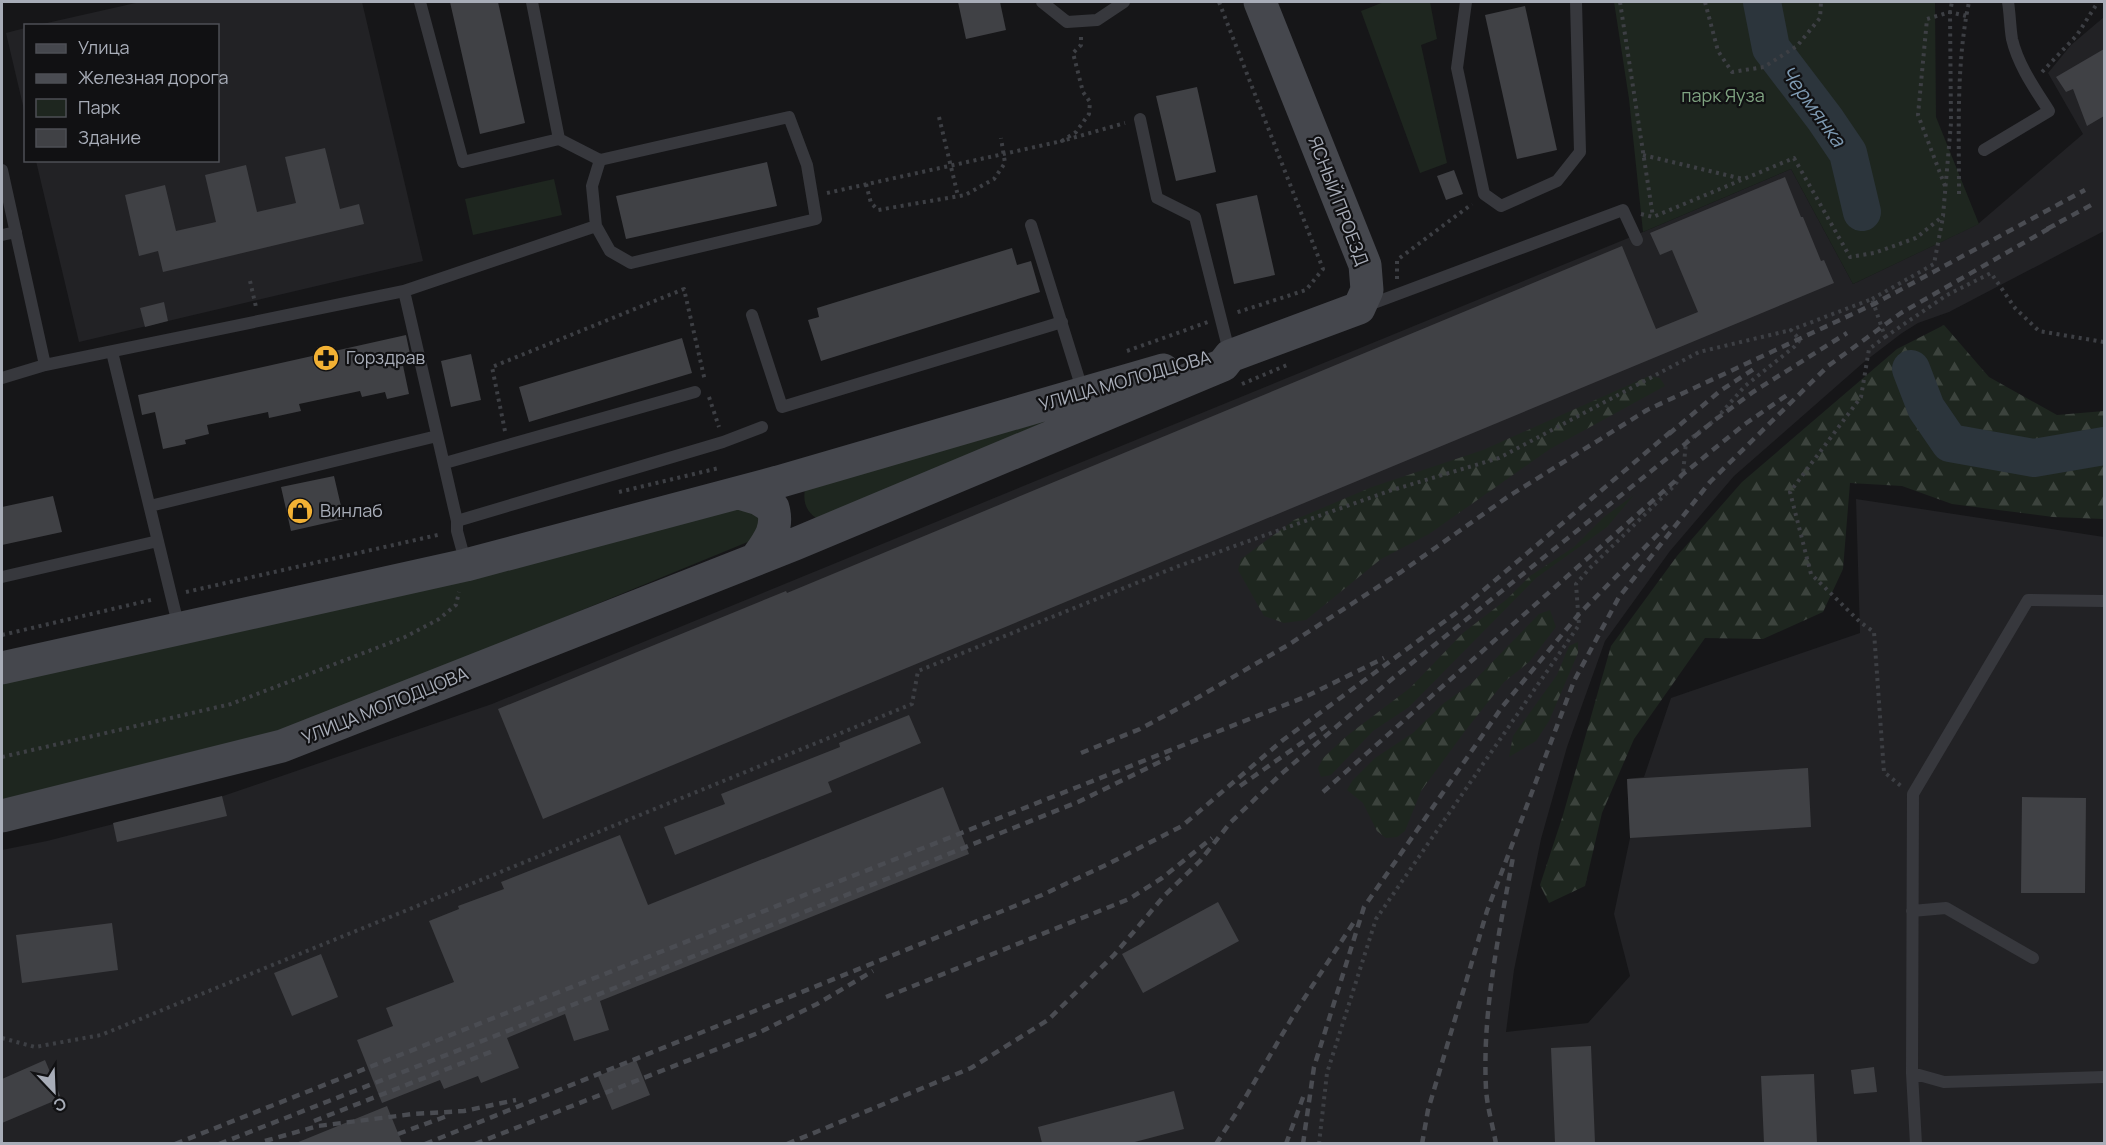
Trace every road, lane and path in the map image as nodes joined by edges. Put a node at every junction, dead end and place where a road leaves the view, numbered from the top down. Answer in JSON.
{"nodes":[{"id":1,"x":420,"y":2,"type":"edge"},
{"id":2,"x":532,"y":2,"type":"edge"},
{"id":3,"x":1042,"y":2,"type":"edge"},
{"id":4,"x":1124,"y":2,"type":"edge"},
{"id":5,"x":1219,"y":2,"type":"edge"},
{"id":6,"x":1260,"y":2,"type":"edge"},
{"id":7,"x":1466,"y":2,"type":"edge"},
{"id":8,"x":1576,"y":2,"type":"edge"},
{"id":9,"x":1620,"y":2,"type":"edge"},
{"id":10,"x":1705,"y":2,"type":"edge"},
{"id":11,"x":1821,"y":2,"type":"edge"},
{"id":12,"x":1952,"y":2,"type":"edge"},
{"id":13,"x":1969,"y":2,"type":"edge"},
{"id":14,"x":2008,"y":2,"type":"edge"},
{"id":15,"x":2098,"y":2,"type":"edge"},
{"id":16,"x":1950,"y":12,"type":"junction"},
{"id":17,"x":1966,"y":16,"type":"junction"},
{"id":18,"x":1083,"y":21,"type":"junction"},
{"id":19,"x":2031,"y":82,"type":"junction"},
{"id":20,"x":939,"y":117,"type":"dead end"},
{"id":21,"x":1140,"y":119,"type":"joint"},
{"id":22,"x":1000,"y":138,"type":"dead end"},
{"id":23,"x":559,"y":139,"type":"junction"},
{"id":24,"x":1062,"y":141,"type":"junction"},
{"id":25,"x":1984,"y":150,"type":"dead end"},
{"id":26,"x":1004,"y":154,"type":"junction"},
{"id":27,"x":1643,"y":155,"type":"junction"},
{"id":28,"x":600,"y":160,"type":"junction"},
{"id":29,"x":951,"y":166,"type":"junction"},
{"id":30,"x":2,"y":170,"type":"edge"},
{"id":31,"x":1743,"y":180,"type":"junction"},
{"id":32,"x":866,"y":184,"type":"junction"},
{"id":33,"x":1946,"y":187,"type":"junction"},
{"id":34,"x":1484,"y":194,"type":"junction"},
{"id":35,"x":1959,"y":194,"type":"dead end"},
{"id":36,"x":812,"y":196,"type":"junction"},
{"id":37,"x":958,"y":196,"type":"junction"},
{"id":38,"x":1623,"y":210,"type":"junction"},
{"id":39,"x":1943,"y":216,"type":"junction"},
{"id":40,"x":1653,"y":217,"type":"junction"},
{"id":41,"x":1031,"y":225,"type":"dead end"},
{"id":42,"x":596,"y":226,"type":"junction"},
{"id":43,"x":16,"y":232,"type":"junction"},
{"id":44,"x":2,"y":235,"type":"edge"},
{"id":45,"x":1637,"y":240,"type":"dead end"},
{"id":46,"x":1323,"y":269,"type":"dead end"},
{"id":47,"x":250,"y":281,"type":"dead end"},
{"id":48,"x":404,"y":291,"type":"junction"},
{"id":49,"x":1397,"y":294,"type":"junction"},
{"id":50,"x":1872,"y":299,"type":"junction"},
{"id":51,"x":1359,"y":308,"type":"junction"},
{"id":52,"x":752,"y":315,"type":"dead end"},
{"id":53,"x":259,"y":319,"type":"junction"},
{"id":54,"x":1062,"y":322,"type":"junction"},
{"id":55,"x":1791,"y":330,"type":"junction"},
{"id":56,"x":1885,"y":337,"type":"junction"},
{"id":57,"x":2104,"y":342,"type":"edge"},
{"id":58,"x":112,"y":352,"type":"junction"},
{"id":59,"x":1230,"y":356,"type":"junction"},
{"id":60,"x":45,"y":365,"type":"junction"},
{"id":61,"x":2,"y":378,"type":"edge"},
{"id":62,"x":695,"y":392,"type":"dead end"},
{"id":63,"x":1083,"y":393,"type":"junction"},
{"id":64,"x":762,"y":426,"type":"dead end"},
{"id":65,"x":437,"y":436,"type":"junction"},
{"id":66,"x":723,"y":442,"type":"junction"},
{"id":67,"x":508,"y":447,"type":"junction"},
{"id":68,"x":445,"y":464,"type":"junction"},
{"id":69,"x":807,"y":474,"type":"junction"},
{"id":70,"x":739,"y":493,"type":"junction"},
{"id":71,"x":150,"y":506,"type":"junction"},
{"id":72,"x":457,"y":521,"type":"junction"},
{"id":73,"x":830,"y":529,"type":"junction"},
{"id":74,"x":158,"y":541,"type":"junction"},
{"id":75,"x":756,"y":559,"type":"junction"},
{"id":76,"x":466,"y":565,"type":"junction"},
{"id":77,"x":2,"y":577,"type":"edge"},
{"id":78,"x":2104,"y":601,"type":"edge"},
{"id":79,"x":179,"y":628,"type":"junction"},
{"id":80,"x":2,"y":668,"type":"edge"},
{"id":81,"x":2,"y":757,"type":"edge"},
{"id":82,"x":1913,"y":794,"type":"junction"},
{"id":83,"x":2,"y":816,"type":"edge"},
{"id":84,"x":1912,"y":911,"type":"junction"},
{"id":85,"x":2033,"y":958,"type":"dead end"},
{"id":86,"x":2,"y":1038,"type":"edge"},
{"id":87,"x":1912,"y":1073,"type":"junction"},
{"id":88,"x":2104,"y":1077,"type":"edge"},
{"id":89,"x":1319,"y":1143,"type":"edge"},
{"id":90,"x":1916,"y":1143,"type":"edge"}],
"edges":[{"from":1,"to":23,"type":"lane"},
{"from":2,"to":23,"type":"lane"},
{"from":3,"to":18,"type":"lane"},
{"from":4,"to":18,"type":"lane"},
{"from":5,"to":46,"type":"path"},
{"from":6,"to":51,"type":"street","name":"ЯСНЫЙ ПРОЕЗД"},
{"from":7,"to":34,"type":"lane"},
{"from":8,"to":34,"type":"lane"},
{"from":9,"to":27,"type":"path"},
{"from":10,"to":11,"type":"path"},
{"from":12,"to":16,"type":"path"},
{"from":13,"to":17,"type":"path"},
{"from":14,"to":19,"type":"lane"},
{"from":15,"to":19,"type":"path"},
{"from":16,"to":17,"type":"path"},
{"from":16,"to":33,"type":"path"},
{"from":16,"to":33,"type":"path"},
{"from":17,"to":35,"type":"path"},
{"from":18,"to":24,"type":"path"},
{"from":19,"to":25,"type":"lane"},
{"from":20,"to":29,"type":"path"},
{"from":21,"to":24,"type":"path"},
{"from":21,"to":59,"type":"lane"},
{"from":22,"to":26,"type":"path"},
{"from":23,"to":28,"type":"lane"},
{"from":24,"to":26,"type":"path"},
{"from":26,"to":29,"type":"path"},
{"from":26,"to":37,"type":"path"},
{"from":27,"to":31,"type":"path"},
{"from":27,"to":40,"type":"path"},
{"from":28,"to":36,"type":"lane"},
{"from":28,"to":42,"type":"lane"},
{"from":29,"to":32,"type":"path"},
{"from":29,"to":37,"type":"path"},
{"from":30,"to":43,"type":"lane"},
{"from":31,"to":39,"type":"path"},
{"from":31,"to":40,"type":"path"},
{"from":32,"to":36,"type":"path"},
{"from":32,"to":37,"type":"path"},
{"from":33,"to":39,"type":"path"},
{"from":34,"to":49,"type":"path"},
{"from":36,"to":42,"type":"lane"},
{"from":38,"to":40,"type":"path"},
{"from":38,"to":45,"type":"lane"},
{"from":38,"to":49,"type":"lane"},
{"from":39,"to":50,"type":"path"},
{"from":41,"to":54,"type":"lane"},
{"from":42,"to":48,"type":"lane"},
{"from":43,"to":44,"type":"lane"},
{"from":43,"to":60,"type":"lane"},
{"from":47,"to":53,"type":"path"},
{"from":48,"to":53,"type":"lane"},
{"from":48,"to":65,"type":"lane"},
{"from":49,"to":51,"type":"lane"},
{"from":50,"to":55,"type":"path"},
{"from":50,"to":56,"type":"path"},
{"from":51,"to":59,"type":"street"},
{"from":52,"to":54,"type":"lane"},
{"from":53,"to":58,"type":"lane"},
{"from":54,"to":63,"type":"lane"},
{"from":55,"to":86,"type":"path"},
{"from":55,"to":89,"type":"path"},
{"from":56,"to":57,"type":"path"},
{"from":56,"to":82,"type":"path"},
{"from":58,"to":60,"type":"lane"},
{"from":58,"to":71,"type":"lane"},
{"from":59,"to":63,"type":"street","name":"УЛИЦА МОЛОДЦОВА"},
{"from":59,"to":73,"type":"street","name":"УЛИЦА МОЛОДЦОВА"},
{"from":60,"to":61,"type":"lane"},
{"from":62,"to":67,"type":"lane"},
{"from":63,"to":69,"type":"street","name":"УЛИЦА МОЛОДЦОВА"},
{"from":64,"to":66,"type":"lane"},
{"from":65,"to":68,"type":"lane"},
{"from":65,"to":71,"type":"lane"},
{"from":66,"to":67,"type":"path"},
{"from":66,"to":72,"type":"lane"},
{"from":67,"to":68,"type":"lane"},
{"from":68,"to":72,"type":"lane"},
{"from":69,"to":70,"type":"street","name":"УЛИЦА МОЛОДЦОВА"},
{"from":69,"to":73,"type":"street"},
{"from":70,"to":75,"type":"street"},
{"from":70,"to":76,"type":"street","name":"УЛИЦА МОЛОДЦОВА"},
{"from":71,"to":74,"type":"lane"},
{"from":72,"to":76,"type":"lane"},
{"from":73,"to":75,"type":"street","name":"УЛИЦА МОЛОДЦОВА"},
{"from":74,"to":77,"type":"lane"},
{"from":74,"to":79,"type":"lane"},
{"from":75,"to":83,"type":"street","name":"УЛИЦА МОЛОДЦОВА"},
{"from":76,"to":79,"type":"street","name":"УЛИЦА МОЛОДЦОВА"},
{"from":76,"to":81,"type":"path"},
{"from":78,"to":82,"type":"lane"},
{"from":79,"to":80,"type":"street","name":"УЛИЦА МОЛОДЦОВА"},
{"from":82,"to":84,"type":"lane"},
{"from":84,"to":85,"type":"lane"},
{"from":84,"to":87,"type":"lane"},
{"from":87,"to":88,"type":"lane"},
{"from":87,"to":90,"type":"lane"}]}
